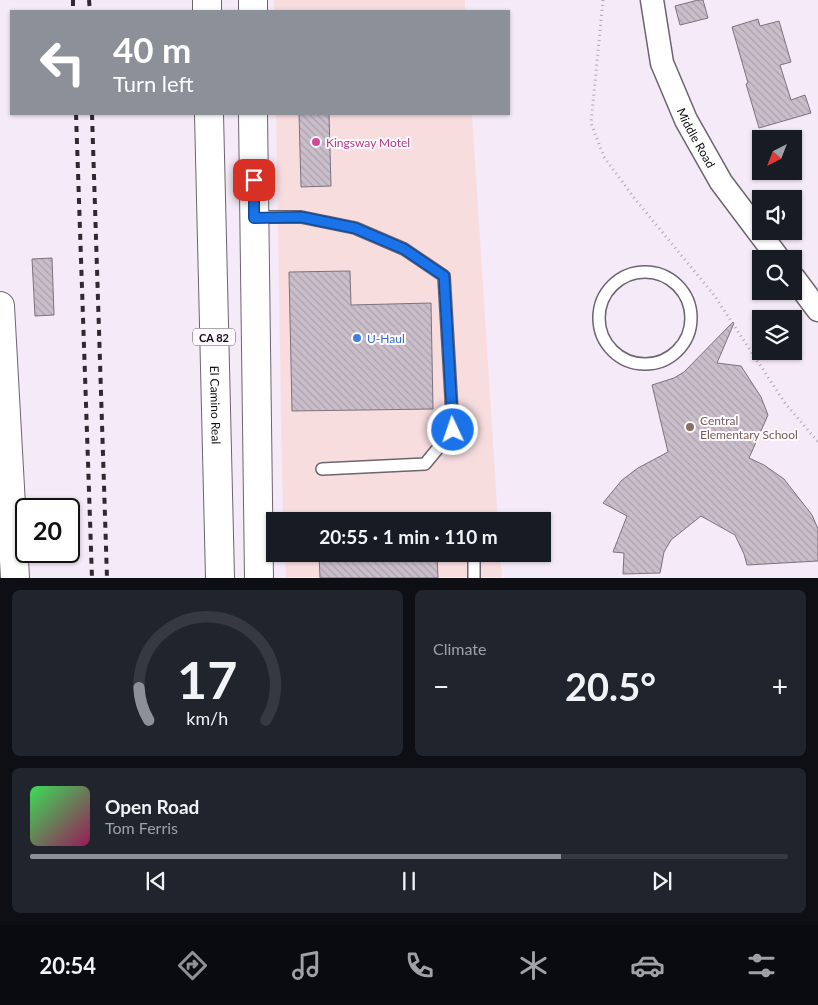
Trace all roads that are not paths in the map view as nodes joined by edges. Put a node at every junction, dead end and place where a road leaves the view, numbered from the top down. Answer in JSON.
{"nodes":[{"id":1,"x":652,"y":0,"type":"edge"},
{"id":2,"x":209,"y":115,"type":"edge"},
{"id":3,"x":254,"y":115,"type":"edge"},
{"id":4,"x":254,"y":218,"type":"junction"},
{"id":5,"x":772,"y":250,"type":"edge"},
{"id":6,"x":615,"y":282,"type":"joint"},
{"id":7,"x":802,"y":289,"type":"edge"},
{"id":8,"x":0,"y":306,"type":"edge"},
{"id":9,"x":818,"y":310,"type":"edge"},
{"id":10,"x":322,"y":469,"type":"dead end"},
{"id":11,"x":7,"y":540,"type":"edge"},
{"id":12,"x":474,"y":562,"type":"edge"},
{"id":13,"x":15,"y":578,"type":"edge"},
{"id":14,"x":220,"y":578,"type":"edge"},
{"id":15,"x":259,"y":578,"type":"edge"},
{"id":16,"x":474,"y":578,"type":"edge"}],
"edges":[{"from":1,"to":5,"type":"street","name":"Middle Road"},
{"from":2,"to":14,"type":"main road","name":"El Camino Real","number":"CA 82"},
{"from":3,"to":4,"type":"main road"},
{"from":4,"to":10,"type":"lane"},
{"from":4,"to":15,"type":"main road"},
{"from":6,"to":6,"type":"lane"},
{"from":7,"to":9,"type":"street"},
{"from":8,"to":11,"type":"main road"},
{"from":11,"to":13,"type":"main road"},
{"from":12,"to":16,"type":"lane"}]}
